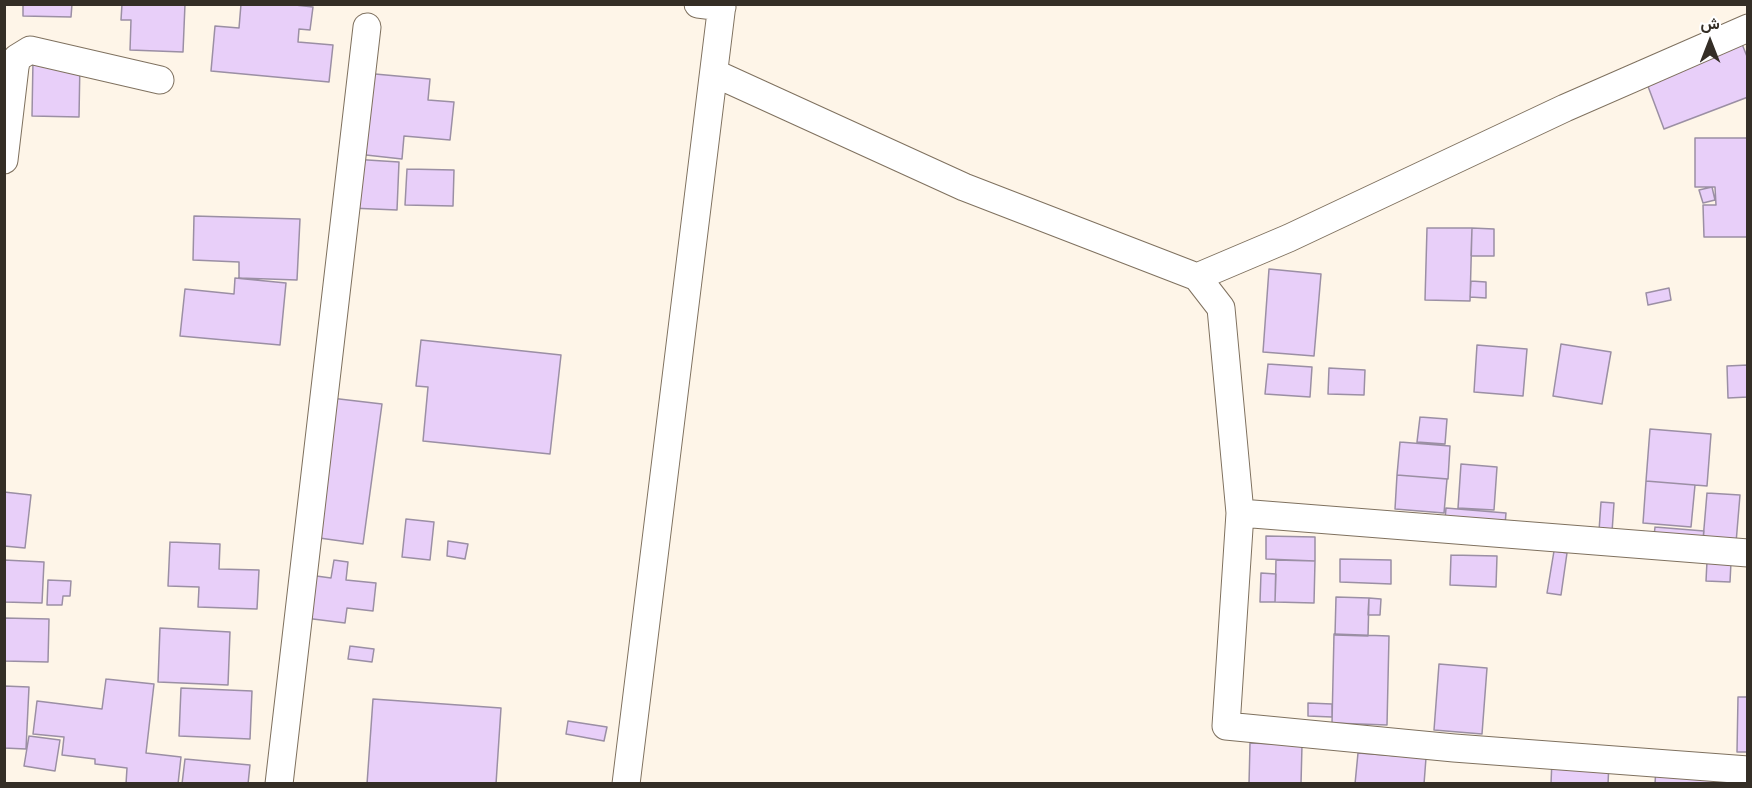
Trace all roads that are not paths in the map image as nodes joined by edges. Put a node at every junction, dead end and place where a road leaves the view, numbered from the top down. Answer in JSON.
{"nodes":[{"id":1,"x":714,"y":6,"type":"edge"},
{"id":2,"x":367,"y":27,"type":"dead end"},
{"id":3,"x":1748,"y":28,"type":"edge"},
{"id":4,"x":714,"y":73,"type":"junction"},
{"id":5,"x":160,"y":80,"type":"dead end"},
{"id":6,"x":4,"y":160,"type":"edge"},
{"id":7,"x":1197,"y":277,"type":"junction"},
{"id":8,"x":1240,"y":513,"type":"junction"},
{"id":9,"x":1748,"y":553,"type":"edge"},
{"id":10,"x":1748,"y":770,"type":"edge"},
{"id":11,"x":279,"y":783,"type":"edge"},
{"id":12,"x":626,"y":783,"type":"edge"}],
"edges":[{"from":1,"to":4,"type":"street"},
{"from":2,"to":11,"type":"street"},
{"from":3,"to":7,"type":"street"},
{"from":4,"to":7,"type":"street"},
{"from":4,"to":12,"type":"street"},
{"from":5,"to":6,"type":"street"},
{"from":7,"to":8,"type":"street"},
{"from":8,"to":9,"type":"street"},
{"from":8,"to":10,"type":"street"}]}
